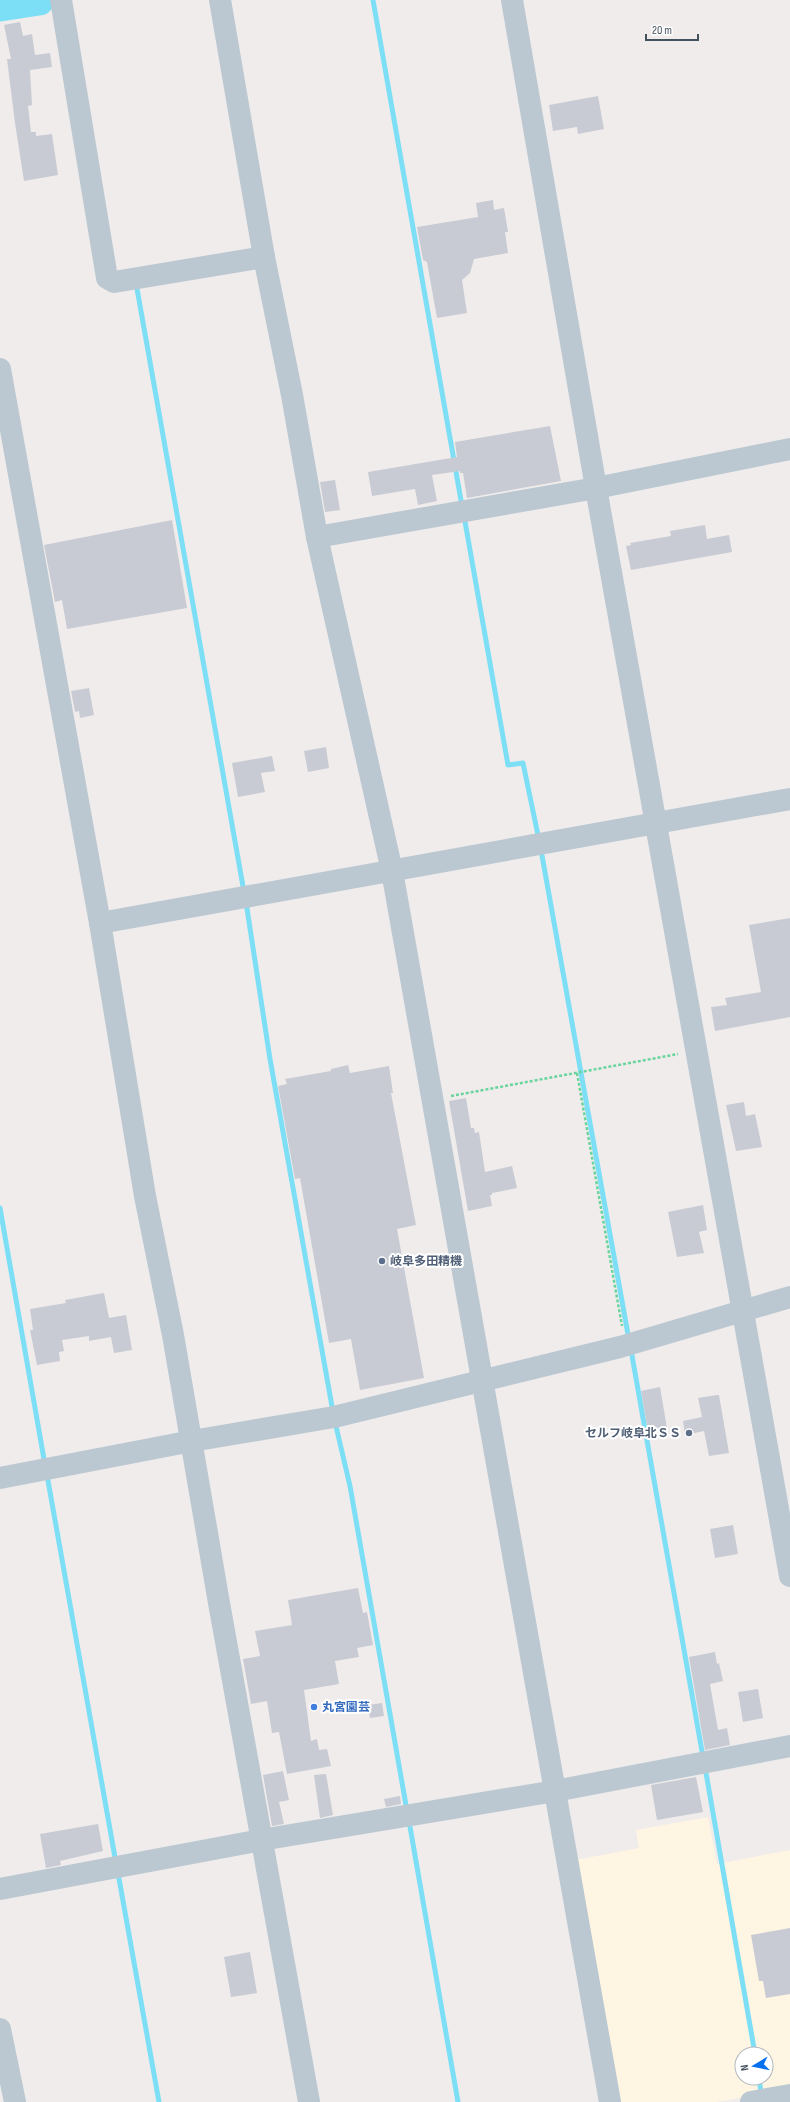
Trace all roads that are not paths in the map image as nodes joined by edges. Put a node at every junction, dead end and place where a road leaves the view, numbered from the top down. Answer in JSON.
{"nodes":[{"id":1,"x":61,"y":0,"type":"edge"},
{"id":2,"x":220,"y":0,"type":"edge"},
{"id":3,"x":512,"y":0,"type":"edge"},
{"id":4,"x":264,"y":257,"type":"junction"},
{"id":5,"x":0,"y":369,"type":"edge"},
{"id":6,"x":790,"y":449,"type":"edge"},
{"id":7,"x":596,"y":488,"type":"junction"},
{"id":8,"x":317,"y":537,"type":"junction"},
{"id":9,"x":790,"y":799,"type":"edge"},
{"id":10,"x":656,"y":822,"type":"junction"},
{"id":11,"x":392,"y":871,"type":"junction"},
{"id":12,"x":100,"y":923,"type":"junction"},
{"id":13,"x":790,"y":1297,"type":"edge"},
{"id":14,"x":744,"y":1311,"type":"junction"},
{"id":15,"x":483,"y":1380,"type":"junction"},
{"id":16,"x":192,"y":1441,"type":"junction"},
{"id":17,"x":0,"y":1478,"type":"edge"},
{"id":18,"x":790,"y":1576,"type":"edge"},
{"id":19,"x":790,"y":1746,"type":"edge"},
{"id":20,"x":555,"y":1791,"type":"junction"},
{"id":21,"x":261,"y":1840,"type":"junction"},
{"id":22,"x":0,"y":1889,"type":"edge"},
{"id":23,"x":0,"y":2030,"type":"edge"},
{"id":24,"x":790,"y":2095,"type":"edge"},
{"id":25,"x":15,"y":2102,"type":"edge"},
{"id":26,"x":309,"y":2102,"type":"edge"},
{"id":27,"x":610,"y":2102,"type":"edge"},
{"id":28,"x":751,"y":2102,"type":"edge"}],
"edges":[{"from":1,"to":4,"type":"street"},
{"from":2,"to":4,"type":"street"},
{"from":3,"to":7,"type":"street"},
{"from":4,"to":8,"type":"street"},
{"from":5,"to":12,"type":"street"},
{"from":6,"to":7,"type":"street"},
{"from":7,"to":8,"type":"street"},
{"from":7,"to":10,"type":"street"},
{"from":8,"to":11,"type":"street"},
{"from":9,"to":10,"type":"street"},
{"from":10,"to":11,"type":"street"},
{"from":10,"to":14,"type":"street"},
{"from":11,"to":12,"type":"street"},
{"from":11,"to":15,"type":"street"},
{"from":12,"to":16,"type":"street"},
{"from":13,"to":14,"type":"street"},
{"from":14,"to":15,"type":"street"},
{"from":14,"to":18,"type":"street"},
{"from":15,"to":16,"type":"street"},
{"from":15,"to":20,"type":"street"},
{"from":16,"to":17,"type":"street"},
{"from":16,"to":21,"type":"street"},
{"from":19,"to":20,"type":"street"},
{"from":20,"to":21,"type":"street"},
{"from":20,"to":27,"type":"street"},
{"from":21,"to":22,"type":"street"},
{"from":21,"to":26,"type":"street"},
{"from":23,"to":25,"type":"street"},
{"from":24,"to":28,"type":"street"}]}
